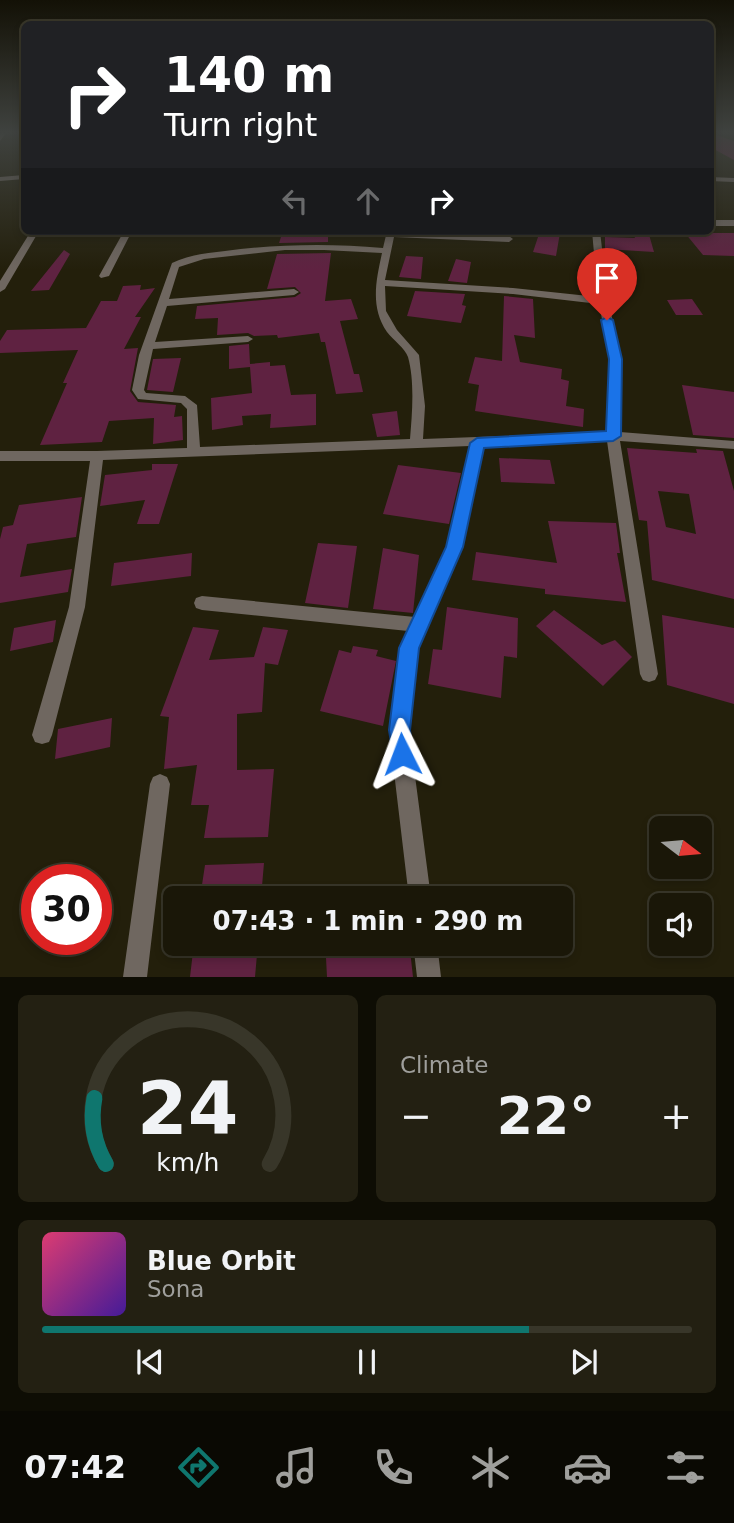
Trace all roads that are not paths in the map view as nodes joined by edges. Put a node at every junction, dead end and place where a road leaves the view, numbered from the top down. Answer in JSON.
{"nodes":[{"id":1,"x":714,"y":179,"type":"edge"},
{"id":2,"x":734,"y":180,"type":"edge"},
{"id":3,"x":714,"y":222,"type":"edge"},
{"id":4,"x":734,"y":223,"type":"edge"},
{"id":5,"x":33,"y":235,"type":"edge"},
{"id":6,"x":126,"y":235,"type":"edge"},
{"id":7,"x":391,"y":235,"type":"edge"},
{"id":8,"x":430,"y":235,"type":"edge"},
{"id":9,"x":596,"y":235,"type":"edge"},
{"id":10,"x":509,"y":239,"type":"dead end"},
{"id":11,"x":387,"y":251,"type":"junction"},
{"id":12,"x":104,"y":276,"type":"dead end"},
{"id":13,"x":380,"y":283,"type":"junction"},
{"id":14,"x":0,"y":289,"type":"edge"},
{"id":15,"x":295,"y":292,"type":"dead end"},
{"id":16,"x":603,"y":301,"type":"junction"},
{"id":17,"x":161,"y":303,"type":"junction"},
{"id":18,"x":248,"y":339,"type":"dead end"},
{"id":19,"x":148,"y":346,"type":"junction"},
{"id":20,"x":613,"y":436,"type":"junction"},
{"id":21,"x":477,"y":443,"type":"junction"},
{"id":22,"x":416,"y":444,"type":"junction"},
{"id":23,"x":733,"y":447,"type":"edge"},
{"id":24,"x":194,"y":452,"type":"junction"},
{"id":25,"x":0,"y":456,"type":"edge"},
{"id":26,"x":97,"y":456,"type":"junction"},
{"id":27,"x":202,"y":603,"type":"dead end"},
{"id":28,"x":420,"y":625,"type":"junction"},
{"id":29,"x":649,"y":674,"type":"dead end"},
{"id":30,"x":42,"y":735,"type":"dead end"},
{"id":31,"x":160,"y":784,"type":"dead end"},
{"id":32,"x":418,"y":886,"type":"edge"},
{"id":33,"x":427,"y":956,"type":"edge"},
{"id":34,"x":135,"y":977,"type":"edge"},
{"id":35,"x":429,"y":977,"type":"edge"}],
"edges":[{"from":1,"to":2,"type":"street"},
{"from":3,"to":4,"type":"street"},
{"from":5,"to":14,"type":"street"},
{"from":6,"to":12,"type":"street"},
{"from":7,"to":11,"type":"street"},
{"from":8,"to":10,"type":"street"},
{"from":9,"to":16,"type":"street"},
{"from":11,"to":13,"type":"street"},
{"from":11,"to":17,"type":"street"},
{"from":13,"to":16,"type":"street"},
{"from":13,"to":22,"type":"street"},
{"from":15,"to":17,"type":"street"},
{"from":16,"to":20,"type":"street"},
{"from":17,"to":19,"type":"street"},
{"from":18,"to":19,"type":"street"},
{"from":19,"to":24,"type":"street"},
{"from":20,"to":21,"type":"street"},
{"from":20,"to":23,"type":"street"},
{"from":20,"to":29,"type":"street"},
{"from":21,"to":22,"type":"street"},
{"from":21,"to":28,"type":"street"},
{"from":22,"to":24,"type":"street"},
{"from":24,"to":26,"type":"street"},
{"from":25,"to":26,"type":"street"},
{"from":26,"to":30,"type":"street"},
{"from":27,"to":28,"type":"street"},
{"from":28,"to":32,"type":"street"},
{"from":31,"to":34,"type":"street"},
{"from":33,"to":35,"type":"street"}]}
